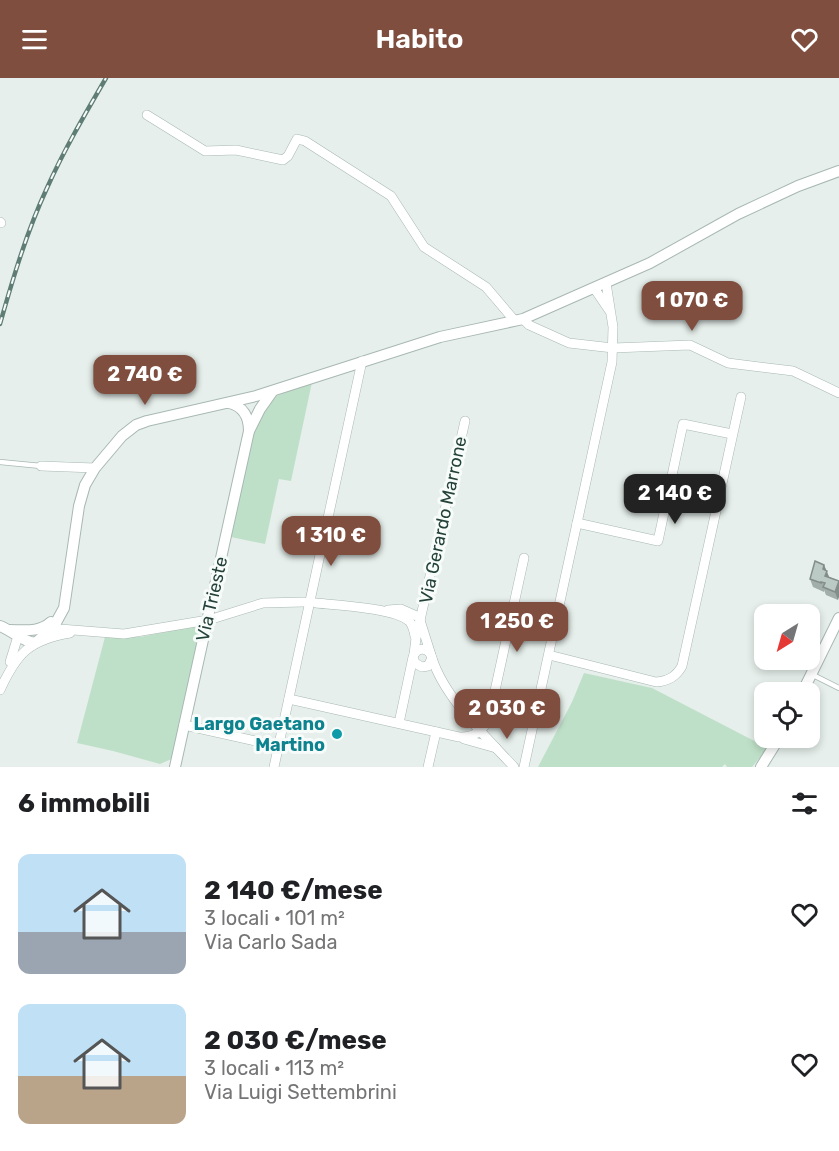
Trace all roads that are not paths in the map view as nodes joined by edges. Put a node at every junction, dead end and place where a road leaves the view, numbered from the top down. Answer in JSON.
{"nodes":[{"id":1,"x":147,"y":115,"type":"dead end"},
{"id":2,"x":839,"y":171,"type":"edge"},
{"id":3,"x":606,"y":283,"type":"junction"},
{"id":4,"x":594,"y":288,"type":"junction"},
{"id":5,"x":611,"y":315,"type":"junction"},
{"id":6,"x":519,"y":319,"type":"junction"},
{"id":7,"x":613,"y":348,"type":"junction"},
{"id":8,"x":362,"y":361,"type":"junction"},
{"id":9,"x":277,"y":389,"type":"junction"},
{"id":10,"x":839,"y":393,"type":"edge"},
{"id":11,"x":741,"y":396,"type":"dead end"},
{"id":12,"x":252,"y":398,"type":"junction"},
{"id":13,"x":228,"y":403,"type":"junction"},
{"id":14,"x":251,"y":417,"type":"junction"},
{"id":15,"x":465,"y":421,"type":"dead end"},
{"id":16,"x":732,"y":434,"type":"junction"},
{"id":17,"x":0,"y":462,"type":"edge"},
{"id":18,"x":41,"y":466,"type":"joint"},
{"id":19,"x":95,"y":468,"type":"junction"},
{"id":20,"x":577,"y":524,"type":"junction"},
{"id":21,"x":524,"y":558,"type":"dead end"},
{"id":22,"x":426,"y":595,"type":"junction"},
{"id":23,"x":65,"y":602,"type":"junction"},
{"id":24,"x":304,"y":602,"type":"dead end"},
{"id":25,"x":316,"y":603,"type":"dead end"},
{"id":26,"x":401,"y":609,"type":"junction"},
{"id":27,"x":380,"y":610,"type":"junction"},
{"id":28,"x":215,"y":618,"type":"dead end"},
{"id":29,"x":839,"y":618,"type":"edge"},
{"id":30,"x":421,"y":620,"type":"junction"},
{"id":31,"x":202,"y":621,"type":"dead end"},
{"id":32,"x":50,"y":627,"type":"junction"},
{"id":33,"x":79,"y":629,"type":"junction"},
{"id":34,"x":10,"y":630,"type":"edge"},
{"id":35,"x":416,"y":638,"type":"junction"},
{"id":36,"x":35,"y":643,"type":"junction"},
{"id":37,"x":549,"y":655,"type":"junction"},
{"id":38,"x":414,"y":656,"type":"junction"},
{"id":39,"x":432,"y":656,"type":"junction"},
{"id":40,"x":811,"y":674,"type":"junction"},
{"id":41,"x":5,"y":679,"type":"junction"},
{"id":42,"x":807,"y":682,"type":"edge"},
{"id":43,"x":839,"y":688,"type":"edge"},
{"id":44,"x":0,"y":690,"type":"edge"},
{"id":45,"x":289,"y":699,"type":"junction"},
{"id":46,"x":399,"y":723,"type":"junction"},
{"id":47,"x":184,"y":725,"type":"junction"},
{"id":48,"x":481,"y":731,"type":"junction"},
{"id":49,"x":436,"y":732,"type":"junction"},
{"id":50,"x":459,"y":737,"type":"junction"},
{"id":51,"x":278,"y":746,"type":"junction"},
{"id":52,"x":496,"y":748,"type":"junction"},
{"id":53,"x":528,"y":748,"type":"junction"},
{"id":54,"x":773,"y":748,"type":"edge"},
{"id":55,"x":511,"y":766,"type":"edge"},
{"id":56,"x":175,"y":767,"type":"edge"},
{"id":57,"x":274,"y":767,"type":"edge"},
{"id":58,"x":428,"y":767,"type":"edge"},
{"id":59,"x":524,"y":767,"type":"edge"},
{"id":60,"x":761,"y":767,"type":"edge"}],
"edges":[{"from":1,"to":6,"type":"street"},
{"from":2,"to":3,"type":"street"},
{"from":3,"to":4,"type":"street"},
{"from":3,"to":5,"type":"street"},
{"from":4,"to":5,"type":"street"},
{"from":4,"to":6,"type":"street"},
{"from":5,"to":7,"type":"street"},
{"from":6,"to":7,"type":"street"},
{"from":6,"to":8,"type":"street"},
{"from":7,"to":10,"type":"street"},
{"from":7,"to":20,"type":"street"},
{"from":8,"to":9,"type":"street"},
{"from":8,"to":45,"type":"street"},
{"from":9,"to":12,"type":"street"},
{"from":9,"to":14,"type":"street","name":"Via Trieste"},
{"from":11,"to":16,"type":"street"},
{"from":12,"to":13,"type":"street"},
{"from":12,"to":14,"type":"street"},
{"from":13,"to":14,"type":"street"},
{"from":13,"to":19,"type":"street"},
{"from":14,"to":47,"type":"street","name":"Via Trieste"},
{"from":15,"to":22,"type":"street","name":"Via Gerardo Marrone"},
{"from":16,"to":20,"type":"street"},
{"from":16,"to":37,"type":"street"},
{"from":17,"to":18,"type":"lane"},
{"from":18,"to":19,"type":"street"},
{"from":19,"to":23,"type":"street"},
{"from":20,"to":37,"type":"street"},
{"from":21,"to":48,"type":"street"},
{"from":22,"to":26,"type":"street"},
{"from":22,"to":30,"type":"street","name":"Via Gerardo Marrone"},
{"from":23,"to":32,"type":"street"},
{"from":23,"to":33,"type":"street"},
{"from":24,"to":28,"type":"street"},
{"from":25,"to":27,"type":"street"},
{"from":26,"to":27,"type":"street"},
{"from":26,"to":30,"type":"street"},
{"from":27,"to":35,"type":"street"},
{"from":29,"to":40,"type":"street"},
{"from":30,"to":35,"type":"street","name":"Via Gerardo Marrone"},
{"from":30,"to":39,"type":"street"},
{"from":31,"to":33,"type":"street"},
{"from":32,"to":33,"type":"street"},
{"from":32,"to":34,"type":"street"},
{"from":32,"to":36,"type":"street"},
{"from":33,"to":36,"type":"street"},
{"from":34,"to":36,"type":"street"},
{"from":34,"to":41,"type":"street"},
{"from":35,"to":38,"type":"street","name":"Via Gerardo Marrone"},
{"from":36,"to":41,"type":"street"},
{"from":37,"to":53,"type":"street"},
{"from":38,"to":39,"type":"street"},
{"from":38,"to":39,"type":"street"},
{"from":38,"to":46,"type":"street","name":"Via Gerardo Marrone"},
{"from":39,"to":48,"type":"street"},
{"from":40,"to":42,"type":"street"},
{"from":40,"to":43,"type":"lane"},
{"from":41,"to":44,"type":"street"},
{"from":45,"to":46,"type":"street"},
{"from":45,"to":51,"type":"street"},
{"from":46,"to":49,"type":"street"},
{"from":47,"to":51,"type":"street"},
{"from":47,"to":56,"type":"street","name":"Via Trieste"},
{"from":48,"to":50,"type":"street"},
{"from":48,"to":52,"type":"street"},
{"from":49,"to":50,"type":"street"},
{"from":49,"to":58,"type":"street"},
{"from":50,"to":52,"type":"street"},
{"from":51,"to":57,"type":"street"},
{"from":52,"to":55,"type":"street"},
{"from":53,"to":55,"type":"street"},
{"from":53,"to":59,"type":"street"},
{"from":54,"to":60,"type":"street"}]}
